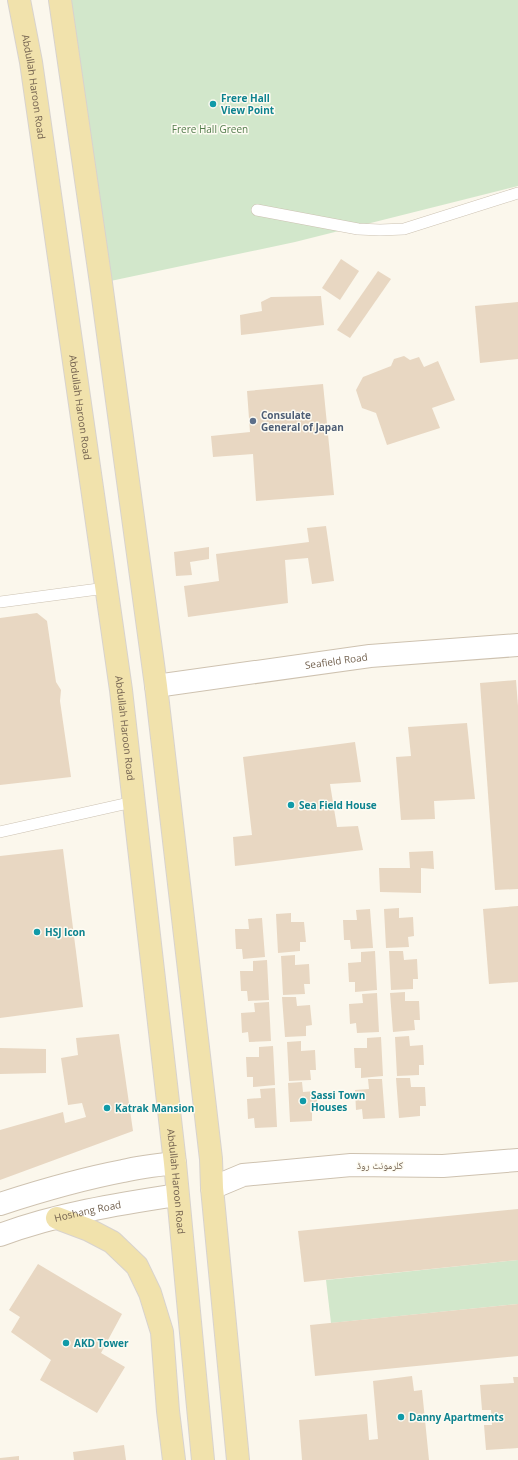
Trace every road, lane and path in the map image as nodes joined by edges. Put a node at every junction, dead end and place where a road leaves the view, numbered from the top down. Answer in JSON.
{"nodes":[{"id":1,"x":19,"y":0,"type":"edge"},
{"id":2,"x":60,"y":0,"type":"edge"},
{"id":3,"x":518,"y":193,"type":"edge"},
{"id":4,"x":257,"y":210,"type":"dead end"},
{"id":5,"x":106,"y":588,"type":"junction"},
{"id":6,"x":0,"y":602,"type":"edge"},
{"id":7,"x":518,"y":645,"type":"edge"},
{"id":8,"x":156,"y":686,"type":"junction"},
{"id":9,"x":133,"y":802,"type":"junction"},
{"id":10,"x":0,"y":832,"type":"edge"},
{"id":11,"x":211,"y":1159,"type":"junction"},
{"id":12,"x":518,"y":1160,"type":"edge"},
{"id":13,"x":175,"y":1163,"type":"junction"},
{"id":14,"x":243,"y":1175,"type":"junction"},
{"id":15,"x":212,"y":1188,"type":"junction"},
{"id":16,"x":177,"y":1195,"type":"junction"},
{"id":17,"x":0,"y":1204,"type":"edge"},
{"id":18,"x":57,"y":1218,"type":"junction"},
{"id":19,"x":0,"y":1235,"type":"edge"},
{"id":20,"x":174,"y":1460,"type":"edge"},
{"id":21,"x":203,"y":1460,"type":"edge"},
{"id":22,"x":238,"y":1460,"type":"edge"}],
"edges":[{"from":1,"to":5,"type":"main road","name":"Abdullah Haroon Road"},
{"from":2,"to":8,"type":"main road"},
{"from":3,"to":4,"type":"lane"},
{"from":5,"to":6,"type":"lane"},
{"from":5,"to":9,"type":"main road","name":"Abdullah Haroon Road"},
{"from":7,"to":8,"type":"street","name":"Seafield Road"},
{"from":8,"to":11,"type":"main road"},
{"from":9,"to":10,"type":"lane"},
{"from":9,"to":13,"type":"main road","name":"Abdullah Haroon Road"},
{"from":11,"to":14,"type":"street"},
{"from":11,"to":15,"type":"main road"},
{"from":12,"to":14,"type":"street","name":"کلرمونٹ روڈ"},
{"from":13,"to":16,"type":"main road","name":"Abdullah Haroon Road"},
{"from":13,"to":17,"type":"street"},
{"from":14,"to":15,"type":"street"},
{"from":15,"to":22,"type":"main road"},
{"from":16,"to":18,"type":"street","name":"Hoshang Road"},
{"from":16,"to":21,"type":"main road","name":"Abdullah Haroon Road"},
{"from":18,"to":19,"type":"street","name":"Hoshang Road"},
{"from":18,"to":20,"type":"main road"}]}
